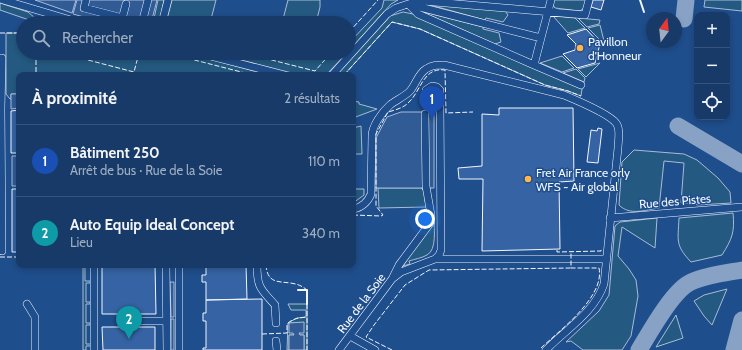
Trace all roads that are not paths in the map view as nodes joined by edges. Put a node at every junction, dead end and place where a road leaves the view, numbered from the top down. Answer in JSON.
{"nodes":[{"id":1,"x":3,"y":0,"type":"edge"},
{"id":2,"x":86,"y":0,"type":"edge"},
{"id":3,"x":148,"y":0,"type":"edge"},
{"id":4,"x":168,"y":0,"type":"edge"},
{"id":5,"x":551,"y":0,"type":"edge"},
{"id":6,"x":589,"y":0,"type":"edge"},
{"id":7,"x":126,"y":4,"type":"dead end"},
{"id":8,"x":408,"y":4,"type":"junction"},
{"id":9,"x":548,"y":12,"type":"junction"},
{"id":10,"x":57,"y":16,"type":"edge"},
{"id":11,"x":109,"y":16,"type":"edge"},
{"id":12,"x":123,"y":16,"type":"edge"},
{"id":13,"x":144,"y":16,"type":"edge"},
{"id":14,"x":164,"y":16,"type":"edge"},
{"id":15,"x":541,"y":38,"type":"junction"},
{"id":16,"x":356,"y":48,"type":"edge"},
{"id":17,"x":0,"y":58,"type":"edge"},
{"id":18,"x":226,"y":60,"type":"edge"},
{"id":19,"x":346,"y":60,"type":"edge"},
{"id":20,"x":534,"y":65,"type":"junction"},
{"id":21,"x":272,"y":72,"type":"edge"},
{"id":22,"x":335,"y":72,"type":"edge"},
{"id":23,"x":581,"y":86,"type":"dead end"},
{"id":24,"x":440,"y":104,"type":"dead end"},
{"id":25,"x":425,"y":114,"type":"dead end"},
{"id":26,"x":1,"y":204,"type":"edge"},
{"id":27,"x":742,"y":207,"type":"edge"},
{"id":28,"x":356,"y":208,"type":"edge"},
{"id":29,"x":610,"y":218,"type":"junction"},
{"id":30,"x":2,"y":251,"type":"dead end"},
{"id":31,"x":436,"y":259,"type":"junction"},
{"id":32,"x":607,"y":259,"type":"junction"},
{"id":33,"x":94,"y":268,"type":"edge"},
{"id":34,"x":166,"y":268,"type":"edge"},
{"id":35,"x":179,"y":268,"type":"edge"},
{"id":36,"x":257,"y":268,"type":"edge"},
{"id":37,"x":392,"y":279,"type":"junction"},
{"id":38,"x":28,"y":304,"type":"dead end"},
{"id":39,"x":135,"y":321,"type":"dead end"},
{"id":40,"x":166,"y":321,"type":"junction"},
{"id":41,"x":276,"y":323,"type":"dead end"},
{"id":42,"x":350,"y":336,"type":"junction"},
{"id":43,"x":276,"y":341,"type":"dead end"},
{"id":44,"x":35,"y":350,"type":"edge"},
{"id":45,"x":94,"y":350,"type":"edge"},
{"id":46,"x":167,"y":350,"type":"edge"},
{"id":47,"x":179,"y":350,"type":"edge"},
{"id":48,"x":277,"y":350,"type":"edge"},
{"id":49,"x":339,"y":350,"type":"edge"},
{"id":50,"x":375,"y":350,"type":"edge"},
{"id":51,"x":546,"y":350,"type":"edge"}],
"edges":[{"from":1,"to":10,"type":"street"},
{"from":2,"to":11,"type":"street"},
{"from":3,"to":13,"type":"street"},
{"from":4,"to":14,"type":"street"},
{"from":5,"to":9,"type":"street"},
{"from":6,"to":9,"type":"street"},
{"from":7,"to":12,"type":"street"},
{"from":8,"to":9,"type":"street"},
{"from":8,"to":15,"type":"street"},
{"from":8,"to":16,"type":"street"},
{"from":8,"to":20,"type":"street"},
{"from":9,"to":15,"type":"street"},
{"from":15,"to":20,"type":"street"},
{"from":17,"to":26,"type":"street"},
{"from":18,"to":21,"type":"street"},
{"from":19,"to":22,"type":"street"},
{"from":20,"to":23,"type":"street"},
{"from":24,"to":31,"type":"street"},
{"from":25,"to":37,"type":"street"},
{"from":26,"to":30,"type":"street"},
{"from":27,"to":29,"type":"street","name":"Rue des Pistes"},
{"from":28,"to":29,"type":"street"},
{"from":29,"to":32,"type":"street"},
{"from":31,"to":32,"type":"street"},
{"from":31,"to":37,"type":"street","name":"Rue de la Soie"},
{"from":32,"to":51,"type":"street"},
{"from":33,"to":45,"type":"street"},
{"from":34,"to":40,"type":"street"},
{"from":35,"to":47,"type":"street"},
{"from":36,"to":41,"type":"street"},
{"from":37,"to":42,"type":"street","name":"Rue de la Soie"},
{"from":38,"to":44,"type":"street"},
{"from":39,"to":40,"type":"street"},
{"from":40,"to":46,"type":"street"},
{"from":42,"to":49,"type":"street","name":"Rue de la Soie"},
{"from":42,"to":50,"type":"street"},
{"from":43,"to":48,"type":"street"}]}
